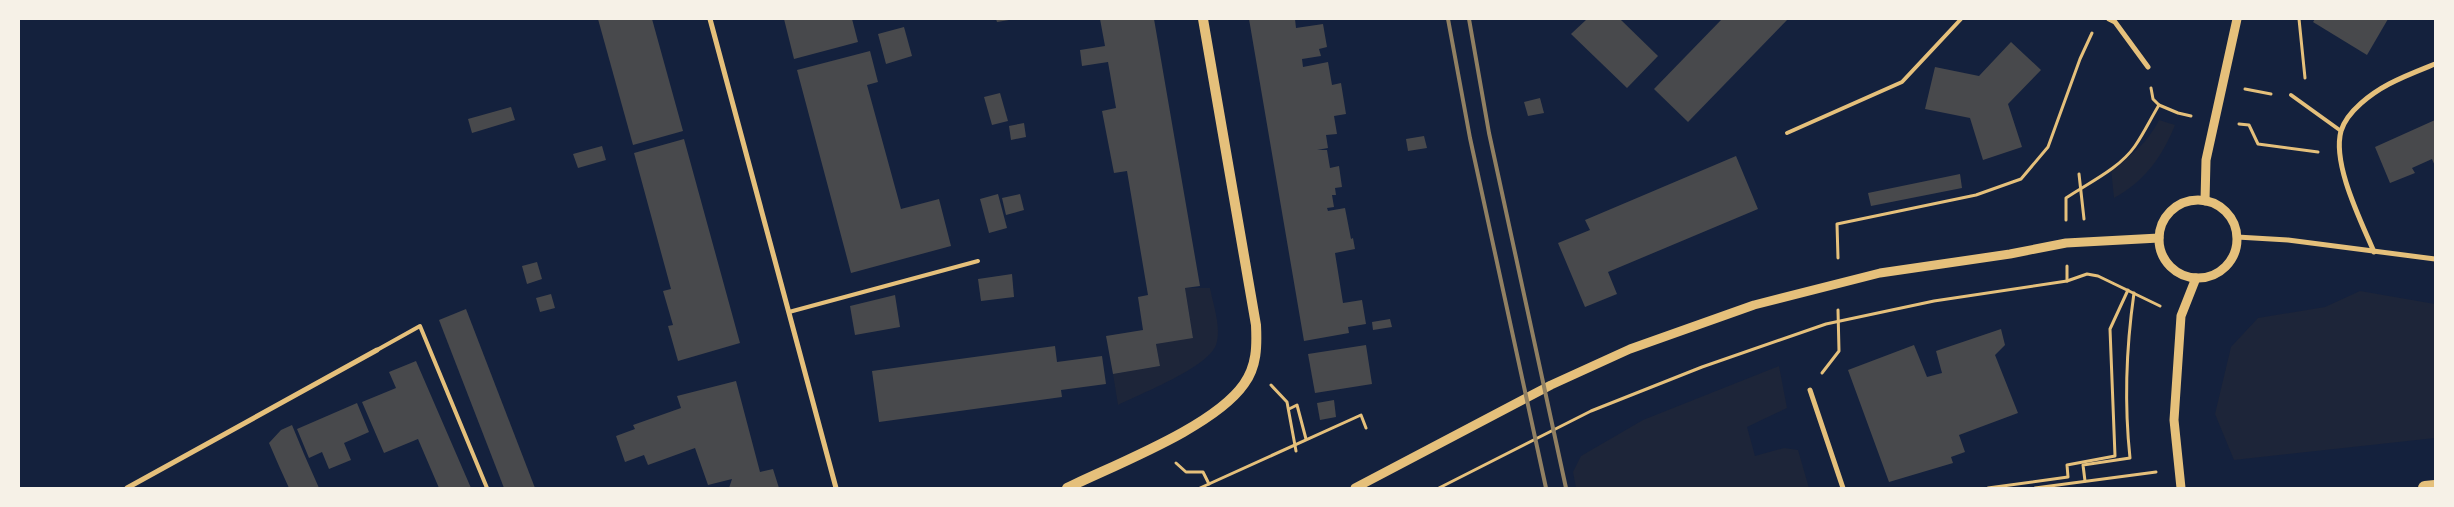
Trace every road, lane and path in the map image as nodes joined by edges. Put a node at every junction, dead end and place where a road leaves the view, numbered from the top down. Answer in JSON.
{"nodes":[{"id":1,"x":710,"y":19,"type":"edge"},
{"id":2,"x":1202,"y":19,"type":"edge"},
{"id":3,"x":1961,"y":19,"type":"edge"},
{"id":4,"x":2109,"y":19,"type":"edge"},
{"id":5,"x":2122,"y":19,"type":"edge"},
{"id":6,"x":2237,"y":19,"type":"edge"},
{"id":7,"x":2299,"y":19,"type":"edge"},
{"id":8,"x":2115,"y":22,"type":"junction"},
{"id":9,"x":2095,"y":27,"type":"dead end"},
{"id":10,"x":2435,"y":64,"type":"edge"},
{"id":11,"x":2148,"y":67,"type":"joint"},
{"id":12,"x":2222,"y":82,"type":"junction"},
{"id":13,"x":2291,"y":95,"type":"joint"},
{"id":14,"x":2159,"y":105,"type":"junction"},
{"id":15,"x":2307,"y":105,"type":"junction"},
{"id":16,"x":2178,"y":113,"type":"dead end"},
{"id":17,"x":2249,"y":125,"type":"dead end"},
{"id":18,"x":2341,"y":132,"type":"junction"},
{"id":19,"x":1787,"y":133,"type":"dead end"},
{"id":20,"x":2341,"y":148,"type":"junction"},
{"id":21,"x":2079,"y":174,"type":"dead end"},
{"id":22,"x":2082,"y":187,"type":"junction"},
{"id":23,"x":2205,"y":201,"type":"junction"},
{"id":24,"x":2084,"y":222,"type":"dead end"},
{"id":25,"x":2066,"y":224,"type":"dead end"},
{"id":26,"x":2237,"y":237,"type":"junction"},
{"id":27,"x":2159,"y":238,"type":"junction"},
{"id":28,"x":2374,"y":252,"type":"junction"},
{"id":29,"x":1838,"y":259,"type":"dead end"},
{"id":30,"x":2435,"y":260,"type":"edge"},
{"id":31,"x":978,"y":261,"type":"dead end"},
{"id":32,"x":2066,"y":265,"type":"dead end"},
{"id":33,"x":2087,"y":266,"type":"dead end"},
{"id":34,"x":2087,"y":274,"type":"junction"},
{"id":35,"x":2196,"y":278,"type":"junction"},
{"id":36,"x":2067,"y":281,"type":"junction"},
{"id":37,"x":2128,"y":290,"type":"junction"},
{"id":38,"x":2134,"y":293,"type":"junction"},
{"id":39,"x":1838,"y":305,"type":"dead end"},
{"id":40,"x":789,"y":312,"type":"junction"},
{"id":41,"x":2180,"y":316,"type":"junction"},
{"id":42,"x":377,"y":350,"type":"joint"},
{"id":43,"x":1253,"y":366,"type":"junction"},
{"id":44,"x":1810,"y":390,"type":"joint"},
{"id":45,"x":1289,"y":409,"type":"junction"},
{"id":46,"x":1366,"y":428,"type":"dead end"},
{"id":47,"x":1306,"y":439,"type":"junction"},
{"id":48,"x":1165,"y":440,"type":"junction"},
{"id":49,"x":1295,"y":445,"type":"junction"},
{"id":50,"x":1296,"y":451,"type":"dead end"},
{"id":51,"x":2179,"y":469,"type":"junction"},
{"id":52,"x":2085,"y":481,"type":"junction"},
{"id":53,"x":1209,"y":484,"type":"junction"},
{"id":54,"x":2435,"y":487,"type":"edge"},
{"id":55,"x":127,"y":488,"type":"edge"},
{"id":56,"x":487,"y":488,"type":"edge"},
{"id":57,"x":836,"y":488,"type":"edge"},
{"id":58,"x":1067,"y":488,"type":"edge"},
{"id":59,"x":1200,"y":488,"type":"edge"},
{"id":60,"x":1355,"y":488,"type":"edge"},
{"id":61,"x":1440,"y":488,"type":"edge"},
{"id":62,"x":1843,"y":488,"type":"edge"},
{"id":63,"x":1988,"y":488,"type":"edge"},
{"id":64,"x":2035,"y":488,"type":"edge"},
{"id":65,"x":2182,"y":488,"type":"edge"},
{"id":66,"x":2425,"y":488,"type":"edge"}],
"edges":[{"from":1,"to":40,"type":"street"},
{"from":2,"to":43,"type":"main road"},
{"from":3,"to":19,"type":"lane"},
{"from":4,"to":8,"type":"street"},
{"from":5,"to":8,"type":"street"},
{"from":6,"to":12,"type":"street"},
{"from":7,"to":15,"type":"path"},
{"from":8,"to":11,"type":"street"},
{"from":9,"to":29,"type":"path"},
{"from":10,"to":18,"type":"street"},
{"from":11,"to":14,"type":"path"},
{"from":12,"to":13,"type":"path"},
{"from":12,"to":23,"type":"street"},
{"from":13,"to":15,"type":"lane"},
{"from":14,"to":16,"type":"path"},
{"from":14,"to":22,"type":"path"},
{"from":15,"to":18,"type":"lane"},
{"from":17,"to":20,"type":"path"},
{"from":18,"to":20,"type":"street"},
{"from":20,"to":28,"type":"street"},
{"from":21,"to":22,"type":"path"},
{"from":22,"to":24,"type":"path"},
{"from":22,"to":25,"type":"path"},
{"from":23,"to":26,"type":"street"},
{"from":23,"to":27,"type":"street"},
{"from":26,"to":28,"type":"street"},
{"from":26,"to":35,"type":"street"},
{"from":27,"to":35,"type":"street"},
{"from":27,"to":60,"type":"street"},
{"from":28,"to":30,"type":"street"},
{"from":31,"to":40,"type":"lane"},
{"from":32,"to":36,"type":"path"},
{"from":33,"to":34,"type":"path"},
{"from":34,"to":36,"type":"path"},
{"from":34,"to":37,"type":"path"},
{"from":35,"to":41,"type":"street"},
{"from":36,"to":61,"type":"path"},
{"from":37,"to":38,"type":"path"},
{"from":37,"to":63,"type":"path"},
{"from":38,"to":41,"type":"path"},
{"from":38,"to":52,"type":"path"},
{"from":39,"to":44,"type":"path"},
{"from":40,"to":57,"type":"street"},
{"from":41,"to":51,"type":"street"},
{"from":42,"to":55,"type":"street"},
{"from":42,"to":56,"type":"lane"},
{"from":43,"to":45,"type":"path"},
{"from":43,"to":48,"type":"main road"},
{"from":44,"to":62,"type":"street"},
{"from":45,"to":47,"type":"path"},
{"from":45,"to":49,"type":"path"},
{"from":46,"to":47,"type":"path"},
{"from":47,"to":49,"type":"path"},
{"from":48,"to":53,"type":"path"},
{"from":48,"to":58,"type":"main road"},
{"from":49,"to":50,"type":"path"},
{"from":49,"to":53,"type":"path"},
{"from":51,"to":52,"type":"path"},
{"from":51,"to":65,"type":"street"},
{"from":52,"to":64,"type":"path"},
{"from":53,"to":59,"type":"path"},
{"from":54,"to":66,"type":"highway"}]}
